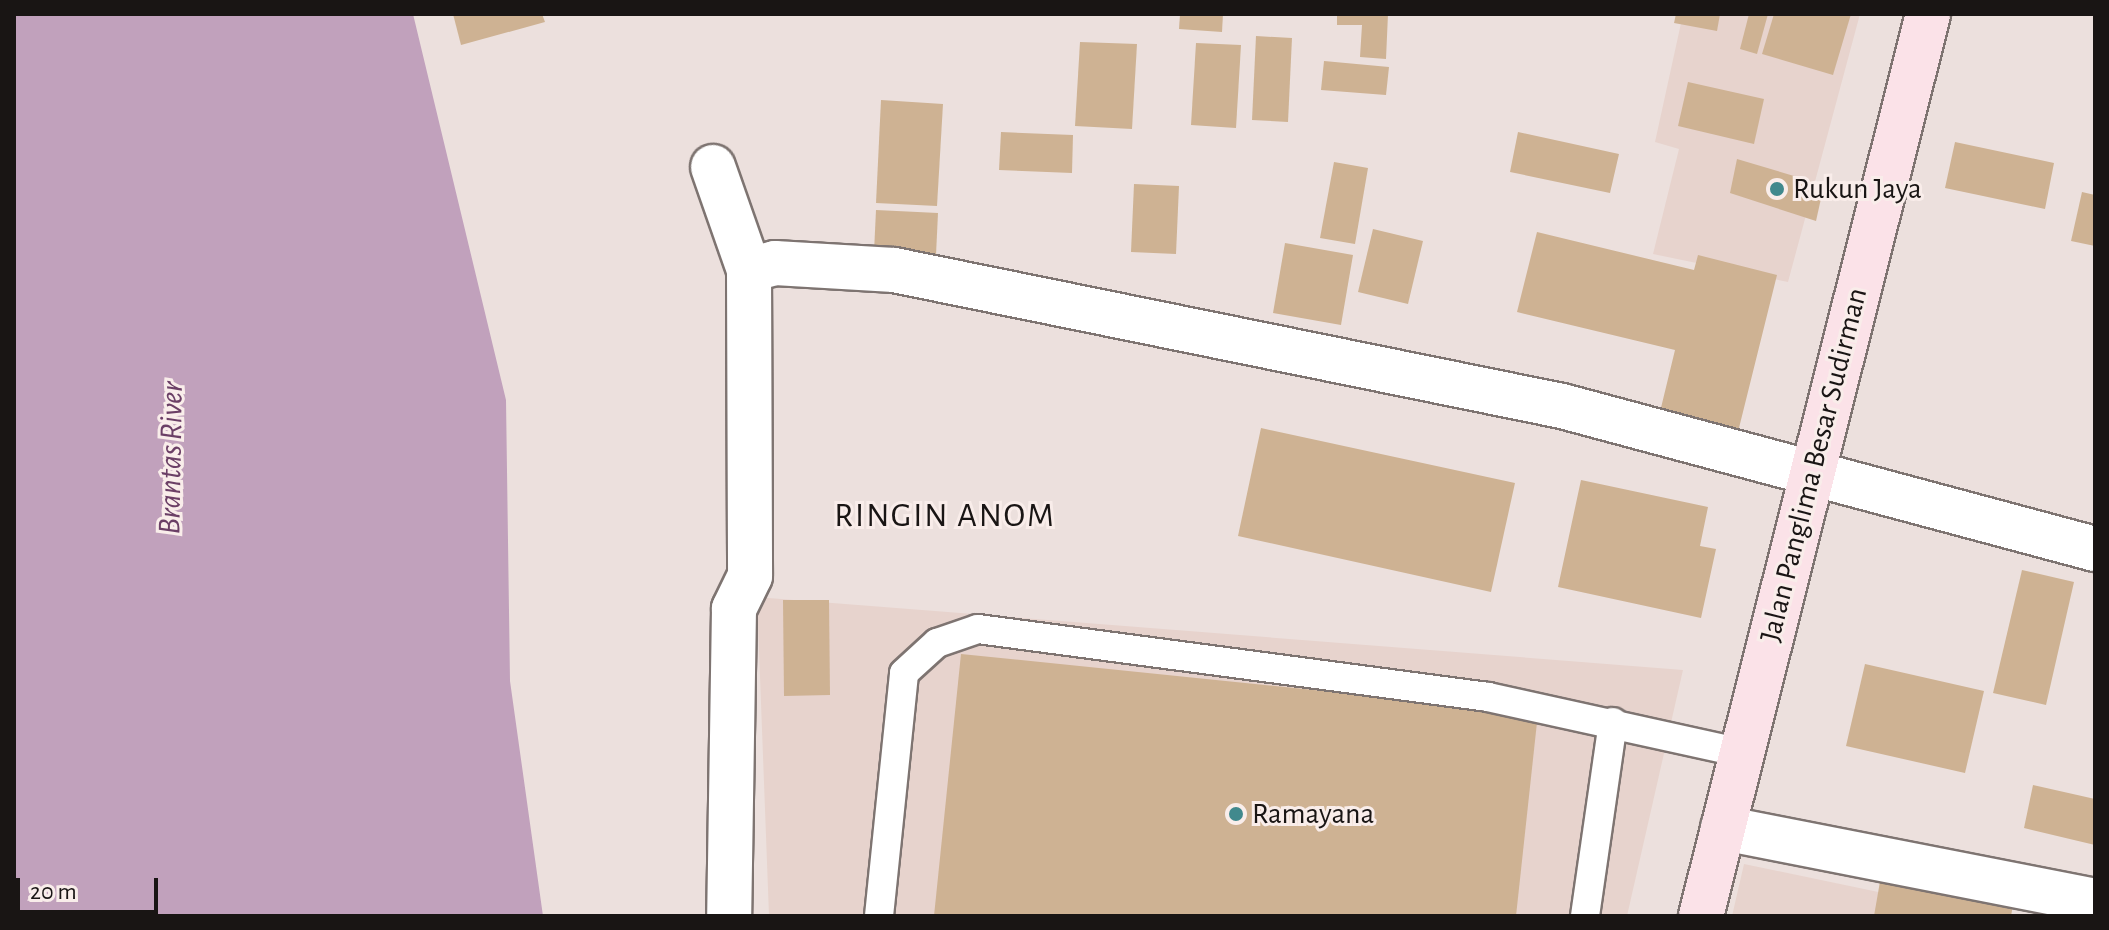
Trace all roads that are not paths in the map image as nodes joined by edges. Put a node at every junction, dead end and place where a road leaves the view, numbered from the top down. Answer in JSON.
{"nodes":[{"id":1,"x":1928,"y":14,"type":"edge"},
{"id":2,"x":713,"y":167,"type":"dead end"},
{"id":3,"x":749,"y":270,"type":"junction"},
{"id":4,"x":1811,"y":469,"type":"junction"},
{"id":5,"x":2095,"y":549,"type":"edge"},
{"id":6,"x":1613,"y":722,"type":"junction"},
{"id":7,"x":1743,"y":753,"type":"junction"},
{"id":8,"x":1723,"y":828,"type":"junction"},
{"id":9,"x":2095,"y":901,"type":"edge"},
{"id":10,"x":729,"y":916,"type":"edge"},
{"id":11,"x":879,"y":916,"type":"edge"},
{"id":12,"x":1585,"y":916,"type":"edge"},
{"id":13,"x":1701,"y":916,"type":"edge"}],
"edges":[{"from":1,"to":4,"type":"main road","name":"Jalan Panglima Besar Sudirman"},
{"from":2,"to":3,"type":"street"},
{"from":3,"to":4,"type":"street"},
{"from":3,"to":10,"type":"street"},
{"from":4,"to":5,"type":"street"},
{"from":4,"to":7,"type":"main road","name":"Jalan Panglima Besar Sudirman"},
{"from":6,"to":7,"type":"lane"},
{"from":6,"to":11,"type":"lane"},
{"from":6,"to":12,"type":"lane"},
{"from":7,"to":8,"type":"main road","name":"Jalan Panglima Besar Sudirman"},
{"from":8,"to":9,"type":"street"},
{"from":8,"to":13,"type":"main road","name":"Jalan Panglima Besar Sudirman"}]}
